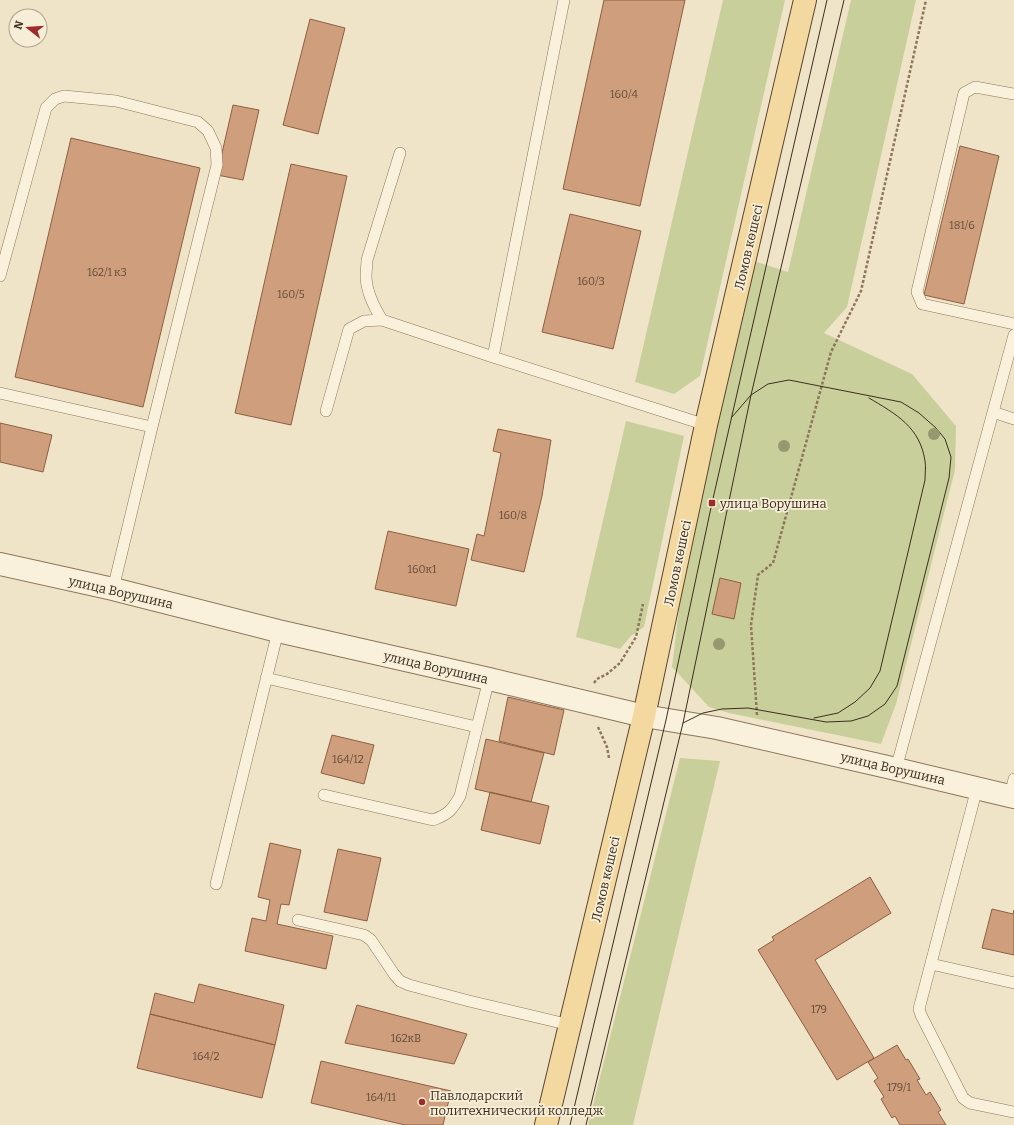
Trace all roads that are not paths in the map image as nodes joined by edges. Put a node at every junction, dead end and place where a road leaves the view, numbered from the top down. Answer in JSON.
{"nodes":[{"id":1,"x":564,"y":0,"type":"edge"},
{"id":2,"x":805,"y":0,"type":"edge"},
{"id":3,"x":1014,"y":94,"type":"edge"},
{"id":4,"x":400,"y":153,"type":"dead end"},
{"id":5,"x":0,"y":276,"type":"edge"},
{"id":6,"x":382,"y":320,"type":"junction"},
{"id":7,"x":1014,"y":324,"type":"edge"},
{"id":8,"x":1014,"y":335,"type":"edge"},
{"id":9,"x":493,"y":357,"type":"junction"},
{"id":10,"x":0,"y":393,"type":"edge"},
{"id":11,"x":326,"y":411,"type":"dead end"},
{"id":12,"x":993,"y":412,"type":"junction"},
{"id":13,"x":1014,"y":419,"type":"edge"},
{"id":14,"x":706,"y":425,"type":"junction"},
{"id":15,"x":152,"y":427,"type":"junction"},
{"id":16,"x":0,"y":564,"type":"edge"},
{"id":17,"x":113,"y":589,"type":"junction"},
{"id":18,"x":278,"y":631,"type":"junction"},
{"id":19,"x":266,"y":678,"type":"junction"},
{"id":20,"x":489,"y":679,"type":"junction"},
{"id":21,"x":644,"y":716,"type":"junction"},
{"id":22,"x":477,"y":727,"type":"junction"},
{"id":23,"x":896,"y":768,"type":"junction"},
{"id":24,"x":977,"y":788,"type":"junction"},
{"id":25,"x":1013,"y":791,"type":"edge"},
{"id":26,"x":324,"y":795,"type":"dead end"},
{"id":27,"x":216,"y":884,"type":"dead end"},
{"id":28,"x":298,"y":920,"type":"dead end"},
{"id":29,"x":931,"y":964,"type":"junction"},
{"id":30,"x":1014,"y":983,"type":"edge"},
{"id":31,"x":570,"y":1025,"type":"junction"},
{"id":32,"x":1014,"y":1112,"type":"edge"},
{"id":33,"x":546,"y":1125,"type":"edge"}],
"edges":[{"from":1,"to":9,"type":"lane"},
{"from":2,"to":14,"type":"main road","name":"Ломов көшесі"},
{"from":3,"to":7,"type":"lane"},
{"from":4,"to":6,"type":"lane"},
{"from":5,"to":15,"type":"lane"},
{"from":6,"to":9,"type":"lane"},
{"from":6,"to":11,"type":"lane"},
{"from":8,"to":12,"type":"lane"},
{"from":9,"to":14,"type":"lane"},
{"from":10,"to":15,"type":"lane"},
{"from":12,"to":13,"type":"lane"},
{"from":12,"to":23,"type":"lane"},
{"from":14,"to":21,"type":"main road","name":"Ломов көшесі"},
{"from":15,"to":17,"type":"lane"},
{"from":16,"to":17,"type":"street","name":"улица Ворушина"},
{"from":17,"to":18,"type":"street","name":"улица Ворушина"},
{"from":18,"to":19,"type":"lane"},
{"from":18,"to":20,"type":"street","name":"улица Ворушина"},
{"from":19,"to":22,"type":"lane"},
{"from":19,"to":27,"type":"lane"},
{"from":20,"to":21,"type":"street","name":"улица Ворушина"},
{"from":20,"to":22,"type":"lane"},
{"from":21,"to":23,"type":"street","name":"улица Ворушина"},
{"from":21,"to":31,"type":"main road","name":"Ломов көшесі"},
{"from":22,"to":26,"type":"lane"},
{"from":23,"to":24,"type":"street","name":"улица Ворушина"},
{"from":24,"to":25,"type":"street","name":"улица Ворушина"},
{"from":24,"to":29,"type":"lane"},
{"from":28,"to":31,"type":"lane"},
{"from":29,"to":30,"type":"lane"},
{"from":29,"to":32,"type":"lane"},
{"from":31,"to":33,"type":"main road","name":"Ломов көшесі"}]}
